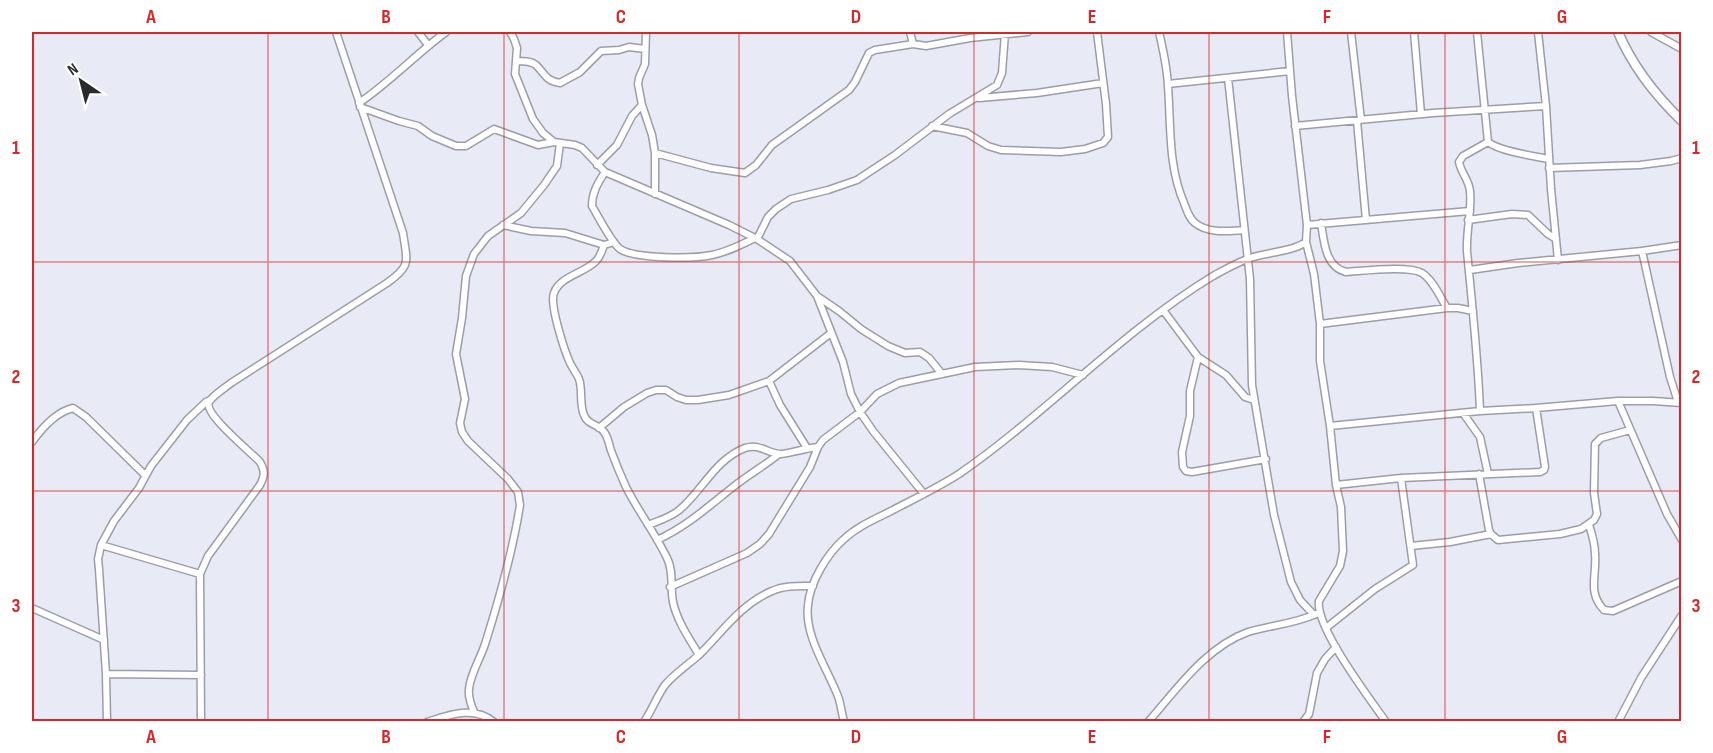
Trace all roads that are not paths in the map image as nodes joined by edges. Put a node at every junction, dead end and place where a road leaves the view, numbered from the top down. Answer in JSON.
{"nodes":[{"id":1,"x":336,"y":32,"type":"edge"},
{"id":2,"x":418,"y":32,"type":"edge"},
{"id":3,"x":446,"y":32,"type":"edge"},
{"id":4,"x":510,"y":32,"type":"edge"},
{"id":5,"x":646,"y":32,"type":"edge"},
{"id":6,"x":909,"y":32,"type":"edge"},
{"id":7,"x":1028,"y":32,"type":"edge"},
{"id":8,"x":1097,"y":32,"type":"edge"},
{"id":9,"x":1159,"y":32,"type":"edge"},
{"id":10,"x":1287,"y":32,"type":"edge"},
{"id":11,"x":1351,"y":32,"type":"edge"},
{"id":12,"x":1414,"y":32,"type":"edge"},
{"id":13,"x":1477,"y":32,"type":"edge"},
{"id":14,"x":1538,"y":32,"type":"edge"},
{"id":15,"x":1618,"y":32,"type":"edge"},
{"id":16,"x":1651,"y":32,"type":"edge"},
{"id":17,"x":1005,"y":33,"type":"junction"},
{"id":18,"x":970,"y":35,"type":"edge"},
{"id":19,"x":913,"y":44,"type":"junction"},
{"id":20,"x":428,"y":45,"type":"junction"},
{"id":21,"x":645,"y":49,"type":"junction"},
{"id":22,"x":1682,"y":49,"type":"edge"},
{"id":23,"x":516,"y":61,"type":"junction"},
{"id":24,"x":1290,"y":71,"type":"junction"},
{"id":25,"x":1228,"y":78,"type":"junction"},
{"id":26,"x":1103,"y":83,"type":"junction"},
{"id":27,"x":1168,"y":84,"type":"junction"},
{"id":28,"x":976,"y":98,"type":"junction"},
{"id":29,"x":360,"y":105,"type":"junction"},
{"id":30,"x":642,"y":105,"type":"junction"},
{"id":31,"x":1546,"y":106,"type":"junction"},
{"id":32,"x":1484,"y":111,"type":"junction"},
{"id":33,"x":1421,"y":114,"type":"junction"},
{"id":34,"x":1359,"y":121,"type":"junction"},
{"id":35,"x":1682,"y":121,"type":"edge"},
{"id":36,"x":932,"y":126,"type":"junction"},
{"id":37,"x":1295,"y":126,"type":"junction"},
{"id":38,"x":1488,"y":142,"type":"junction"},
{"id":39,"x":557,"y":143,"type":"junction"},
{"id":40,"x":655,"y":153,"type":"junction"},
{"id":41,"x":1682,"y":158,"type":"edge"},
{"id":42,"x":1549,"y":159,"type":"junction"},
{"id":43,"x":597,"y":165,"type":"junction"},
{"id":44,"x":1549,"y":168,"type":"junction"},
{"id":45,"x":605,"y":172,"type":"junction"},
{"id":46,"x":655,"y":194,"type":"junction"},
{"id":47,"x":1470,"y":211,"type":"junction"},
{"id":48,"x":1366,"y":220,"type":"junction"},
{"id":49,"x":1468,"y":220,"type":"junction"},
{"id":50,"x":1321,"y":223,"type":"junction"},
{"id":51,"x":503,"y":225,"type":"junction"},
{"id":52,"x":1307,"y":225,"type":"junction"},
{"id":53,"x":1244,"y":230,"type":"junction"},
{"id":54,"x":756,"y":238,"type":"junction"},
{"id":55,"x":1556,"y":239,"type":"junction"},
{"id":56,"x":614,"y":242,"type":"junction"},
{"id":57,"x":1306,"y":242,"type":"junction"},
{"id":58,"x":604,"y":244,"type":"junction"},
{"id":59,"x":1682,"y":245,"type":"edge"},
{"id":60,"x":1642,"y":251,"type":"junction"},
{"id":61,"x":1247,"y":259,"type":"junction"},
{"id":62,"x":1558,"y":260,"type":"junction"},
{"id":63,"x":1470,"y":270,"type":"junction"},
{"id":64,"x":817,"y":296,"type":"junction"},
{"id":65,"x":1447,"y":308,"type":"junction"},
{"id":66,"x":1163,"y":310,"type":"junction"},
{"id":67,"x":1473,"y":311,"type":"junction"},
{"id":68,"x":1320,"y":324,"type":"junction"},
{"id":69,"x":831,"y":333,"type":"junction"},
{"id":70,"x":1198,"y":357,"type":"junction"},
{"id":71,"x":942,"y":374,"type":"junction"},
{"id":72,"x":1083,"y":375,"type":"junction"},
{"id":73,"x":769,"y":381,"type":"junction"},
{"id":74,"x":210,"y":400,"type":"junction"},
{"id":75,"x":1254,"y":400,"type":"junction"},
{"id":76,"x":1618,"y":401,"type":"junction"},
{"id":77,"x":1679,"y":403,"type":"edge"},
{"id":78,"x":1536,"y":408,"type":"junction"},
{"id":79,"x":1480,"y":411,"type":"junction"},
{"id":80,"x":860,"y":412,"type":"junction"},
{"id":81,"x":1463,"y":413,"type":"junction"},
{"id":82,"x":1330,"y":426,"type":"junction"},
{"id":83,"x":599,"y":428,"type":"junction"},
{"id":84,"x":1630,"y":430,"type":"junction"},
{"id":85,"x":32,"y":442,"type":"edge"},
{"id":86,"x":818,"y":447,"type":"junction"},
{"id":87,"x":807,"y":448,"type":"junction"},
{"id":88,"x":779,"y":454,"type":"junction"},
{"id":89,"x":1266,"y":459,"type":"junction"},
{"id":90,"x":1479,"y":474,"type":"junction"},
{"id":91,"x":1488,"y":474,"type":"junction"},
{"id":92,"x":145,"y":475,"type":"junction"},
{"id":93,"x":1401,"y":478,"type":"junction"},
{"id":94,"x":1336,"y":485,"type":"junction"},
{"id":95,"x":924,"y":494,"type":"junction"},
{"id":96,"x":648,"y":525,"type":"junction"},
{"id":97,"x":1589,"y":525,"type":"junction"},
{"id":98,"x":1491,"y":534,"type":"junction"},
{"id":99,"x":657,"y":540,"type":"junction"},
{"id":100,"x":1682,"y":540,"type":"edge"},
{"id":101,"x":101,"y":545,"type":"junction"},
{"id":102,"x":1411,"y":546,"type":"junction"},
{"id":103,"x":200,"y":574,"type":"junction"},
{"id":104,"x":1682,"y":581,"type":"edge"},
{"id":105,"x":813,"y":586,"type":"junction"},
{"id":106,"x":670,"y":587,"type":"junction"},
{"id":107,"x":32,"y":608,"type":"edge"},
{"id":108,"x":1316,"y":614,"type":"junction"},
{"id":109,"x":1682,"y":615,"type":"edge"},
{"id":110,"x":1326,"y":628,"type":"junction"},
{"id":111,"x":104,"y":640,"type":"junction"},
{"id":112,"x":1336,"y":647,"type":"junction"},
{"id":113,"x":699,"y":655,"type":"junction"},
{"id":114,"x":106,"y":674,"type":"junction"},
{"id":115,"x":201,"y":675,"type":"junction"},
{"id":116,"x":474,"y":712,"type":"junction"},
{"id":117,"x":107,"y":722,"type":"edge"},
{"id":118,"x":201,"y":722,"type":"edge"},
{"id":119,"x":427,"y":722,"type":"edge"},
{"id":120,"x":494,"y":722,"type":"edge"},
{"id":121,"x":644,"y":722,"type":"edge"},
{"id":122,"x":844,"y":722,"type":"edge"},
{"id":123,"x":1148,"y":722,"type":"edge"},
{"id":124,"x":1303,"y":722,"type":"edge"},
{"id":125,"x":1386,"y":722,"type":"edge"},
{"id":126,"x":1618,"y":722,"type":"edge"}],
"edges":[{"from":1,"to":29,"type":"street"},
{"from":2,"to":20,"type":"street"},
{"from":3,"to":20,"type":"street"},
{"from":4,"to":23,"type":"street"},
{"from":5,"to":21,"type":"street"},
{"from":6,"to":19,"type":"street"},
{"from":7,"to":17,"type":"street"},
{"from":8,"to":26,"type":"street"},
{"from":9,"to":27,"type":"street"},
{"from":10,"to":24,"type":"street"},
{"from":11,"to":34,"type":"street"},
{"from":12,"to":33,"type":"street"},
{"from":13,"to":32,"type":"street"},
{"from":14,"to":31,"type":"street"},
{"from":15,"to":35,"type":"main road"},
{"from":16,"to":22,"type":"street"},
{"from":17,"to":18,"type":"street"},
{"from":17,"to":28,"type":"street"},
{"from":18,"to":19,"type":"street"},
{"from":19,"to":40,"type":"street"},
{"from":20,"to":29,"type":"street"},
{"from":21,"to":23,"type":"street"},
{"from":21,"to":30,"type":"street"},
{"from":23,"to":39,"type":"street"},
{"from":24,"to":25,"type":"street"},
{"from":24,"to":37,"type":"street"},
{"from":25,"to":27,"type":"street"},
{"from":25,"to":53,"type":"street"},
{"from":26,"to":28,"type":"street"},
{"from":26,"to":36,"type":"street"},
{"from":27,"to":53,"type":"street"},
{"from":28,"to":36,"type":"street"},
{"from":29,"to":39,"type":"street"},
{"from":29,"to":74,"type":"street"},
{"from":30,"to":40,"type":"street"},
{"from":30,"to":43,"type":"street"},
{"from":31,"to":32,"type":"street"},
{"from":31,"to":42,"type":"street"},
{"from":32,"to":33,"type":"street"},
{"from":32,"to":38,"type":"street"},
{"from":33,"to":34,"type":"street"},
{"from":34,"to":37,"type":"street"},
{"from":34,"to":48,"type":"street"},
{"from":36,"to":54,"type":"street"},
{"from":37,"to":52,"type":"street"},
{"from":38,"to":42,"type":"street"},
{"from":38,"to":47,"type":"street"},
{"from":39,"to":43,"type":"street"},
{"from":39,"to":51,"type":"street"},
{"from":40,"to":46,"type":"street"},
{"from":41,"to":44,"type":"street"},
{"from":42,"to":44,"type":"street"},
{"from":43,"to":45,"type":"street"},
{"from":44,"to":55,"type":"street"},
{"from":45,"to":46,"type":"street"},
{"from":45,"to":56,"type":"street"},
{"from":46,"to":54,"type":"street"},
{"from":47,"to":48,"type":"street"},
{"from":47,"to":49,"type":"street"},
{"from":48,"to":50,"type":"street"},
{"from":49,"to":55,"type":"street"},
{"from":49,"to":63,"type":"street"},
{"from":50,"to":52,"type":"street"},
{"from":50,"to":65,"type":"street"},
{"from":51,"to":58,"type":"street"},
{"from":51,"to":116,"type":"street"},
{"from":52,"to":57,"type":"street"},
{"from":53,"to":61,"type":"street"},
{"from":54,"to":56,"type":"street"},
{"from":54,"to":64,"type":"street"},
{"from":55,"to":62,"type":"street"},
{"from":56,"to":58,"type":"street"},
{"from":57,"to":61,"type":"street"},
{"from":57,"to":68,"type":"street"},
{"from":58,"to":83,"type":"street"},
{"from":59,"to":60,"type":"street"},
{"from":60,"to":62,"type":"street"},
{"from":60,"to":77,"type":"street"},
{"from":61,"to":66,"type":"street"},
{"from":61,"to":75,"type":"street"},
{"from":62,"to":63,"type":"street"},
{"from":63,"to":67,"type":"street"},
{"from":64,"to":69,"type":"street"},
{"from":64,"to":71,"type":"street"},
{"from":65,"to":67,"type":"street"},
{"from":65,"to":68,"type":"street"},
{"from":66,"to":70,"type":"street"},
{"from":66,"to":72,"type":"street"},
{"from":67,"to":79,"type":"street"},
{"from":68,"to":82,"type":"street"},
{"from":69,"to":73,"type":"street"},
{"from":69,"to":80,"type":"street"},
{"from":70,"to":75,"type":"street"},
{"from":70,"to":89,"type":"street"},
{"from":71,"to":72,"type":"street"},
{"from":71,"to":80,"type":"street"},
{"from":72,"to":95,"type":"street"},
{"from":73,"to":83,"type":"street"},
{"from":73,"to":87,"type":"street"},
{"from":74,"to":92,"type":"street"},
{"from":74,"to":103,"type":"street"},
{"from":75,"to":89,"type":"street"},
{"from":76,"to":77,"type":"street"},
{"from":76,"to":78,"type":"street"},
{"from":76,"to":84,"type":"street"},
{"from":78,"to":79,"type":"street"},
{"from":78,"to":91,"type":"street"},
{"from":79,"to":81,"type":"street"},
{"from":80,"to":86,"type":"street"},
{"from":80,"to":95,"type":"street"},
{"from":81,"to":82,"type":"street"},
{"from":81,"to":91,"type":"street"},
{"from":82,"to":94,"type":"street"},
{"from":83,"to":96,"type":"street"},
{"from":84,"to":97,"type":"street"},
{"from":84,"to":100,"type":"street"},
{"from":85,"to":92,"type":"street"},
{"from":86,"to":87,"type":"street"},
{"from":86,"to":106,"type":"street"},
{"from":87,"to":88,"type":"street"},
{"from":88,"to":96,"type":"street"},
{"from":88,"to":99,"type":"street"},
{"from":89,"to":108,"type":"street"},
{"from":90,"to":91,"type":"street"},
{"from":90,"to":93,"type":"street"},
{"from":90,"to":98,"type":"street"},
{"from":92,"to":101,"type":"street"},
{"from":93,"to":94,"type":"street"},
{"from":93,"to":102,"type":"street"},
{"from":94,"to":108,"type":"street"},
{"from":95,"to":105,"type":"street"},
{"from":96,"to":99,"type":"street"},
{"from":97,"to":98,"type":"street"},
{"from":97,"to":104,"type":"street"},
{"from":98,"to":102,"type":"street"},
{"from":99,"to":106,"type":"street"},
{"from":101,"to":103,"type":"street"},
{"from":101,"to":111,"type":"street"},
{"from":102,"to":110,"type":"street"},
{"from":103,"to":115,"type":"street"},
{"from":105,"to":113,"type":"street"},
{"from":105,"to":122,"type":"street"},
{"from":106,"to":113,"type":"street"},
{"from":107,"to":111,"type":"street"},
{"from":108,"to":110,"type":"street"},
{"from":108,"to":123,"type":"street"},
{"from":109,"to":126,"type":"street"},
{"from":110,"to":112,"type":"street"},
{"from":111,"to":114,"type":"street"},
{"from":112,"to":124,"type":"street"},
{"from":112,"to":125,"type":"street"},
{"from":113,"to":121,"type":"street"},
{"from":114,"to":115,"type":"street"},
{"from":114,"to":117,"type":"street"},
{"from":115,"to":118,"type":"street"},
{"from":116,"to":119,"type":"street"},
{"from":116,"to":120,"type":"street"}]}
